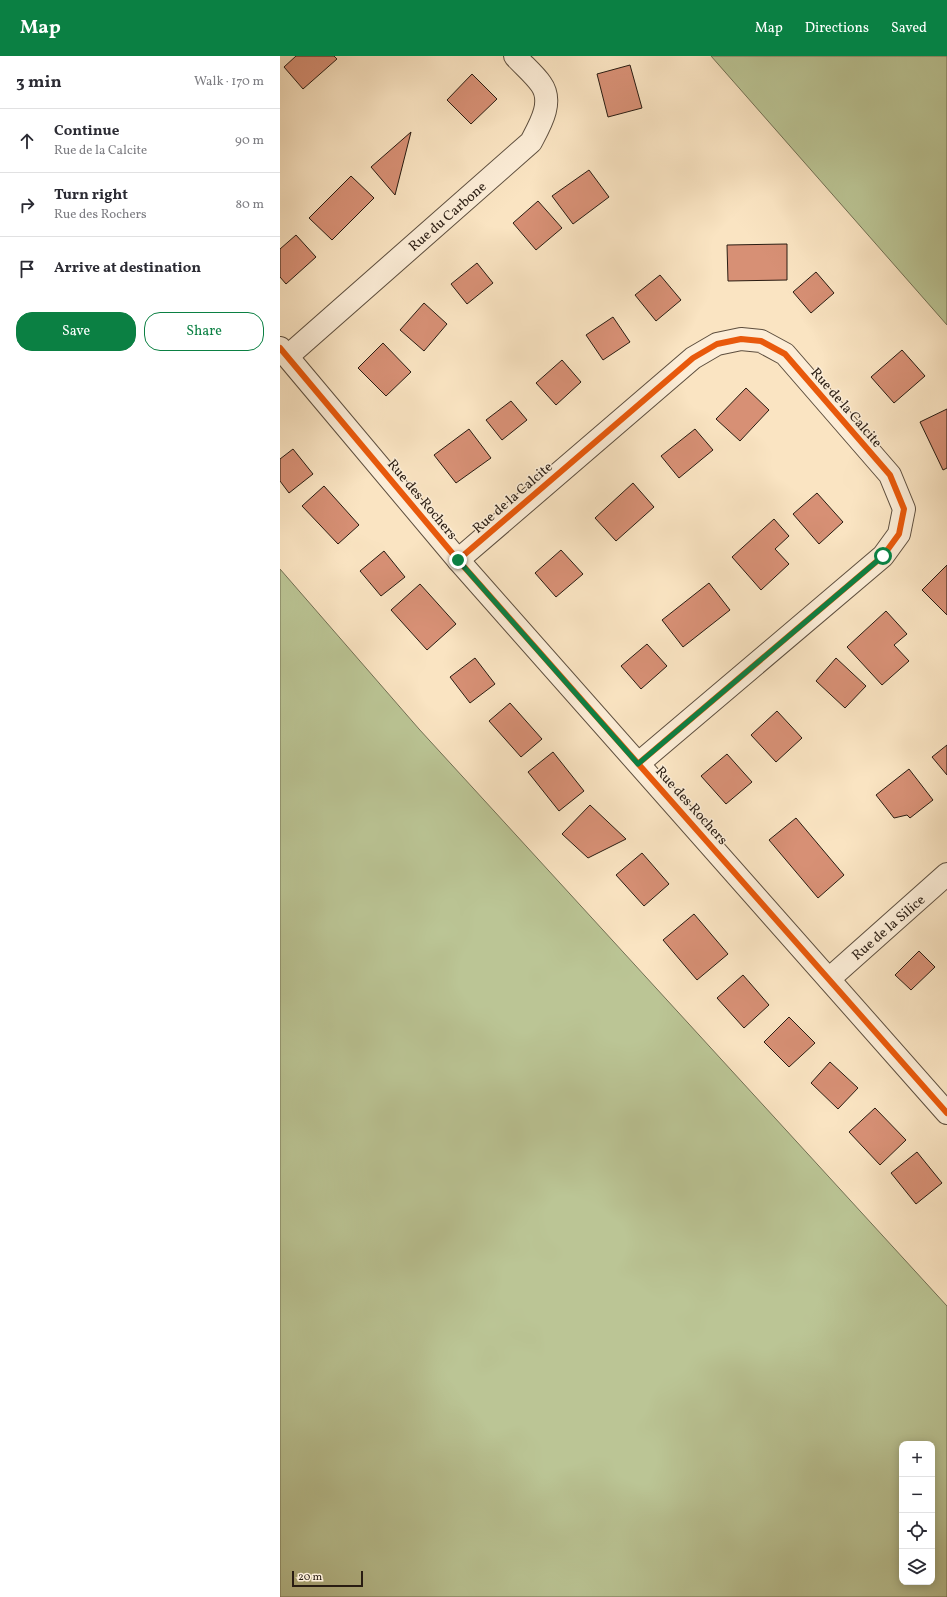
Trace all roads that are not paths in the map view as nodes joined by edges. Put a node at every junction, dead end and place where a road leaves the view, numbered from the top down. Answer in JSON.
{"nodes":[{"id":1,"x":515,"y":56,"type":"edge"},
{"id":2,"x":284,"y":352,"type":"edge"},
{"id":3,"x":458,"y":560,"type":"junction"},
{"id":4,"x":638,"y":764,"type":"junction"},
{"id":5,"x":947,"y":874,"type":"edge"},
{"id":6,"x":829,"y":979,"type":"junction"},
{"id":7,"x":947,"y":1113,"type":"edge"}],
"edges":[{"from":1,"to":2,"type":"street","name":"Rue du Carbone"},
{"from":2,"to":3,"type":"street","name":"Rue des Rochers"},
{"from":3,"to":4,"type":"street","name":"Rue des Rochers"},
{"from":3,"to":4,"type":"street","name":"Rue de la Calcite"},
{"from":4,"to":6,"type":"street","name":"Rue des Rochers"},
{"from":5,"to":6,"type":"street","name":"Rue de la Silice"},
{"from":6,"to":7,"type":"street","name":"Rue des Rochers"}]}
